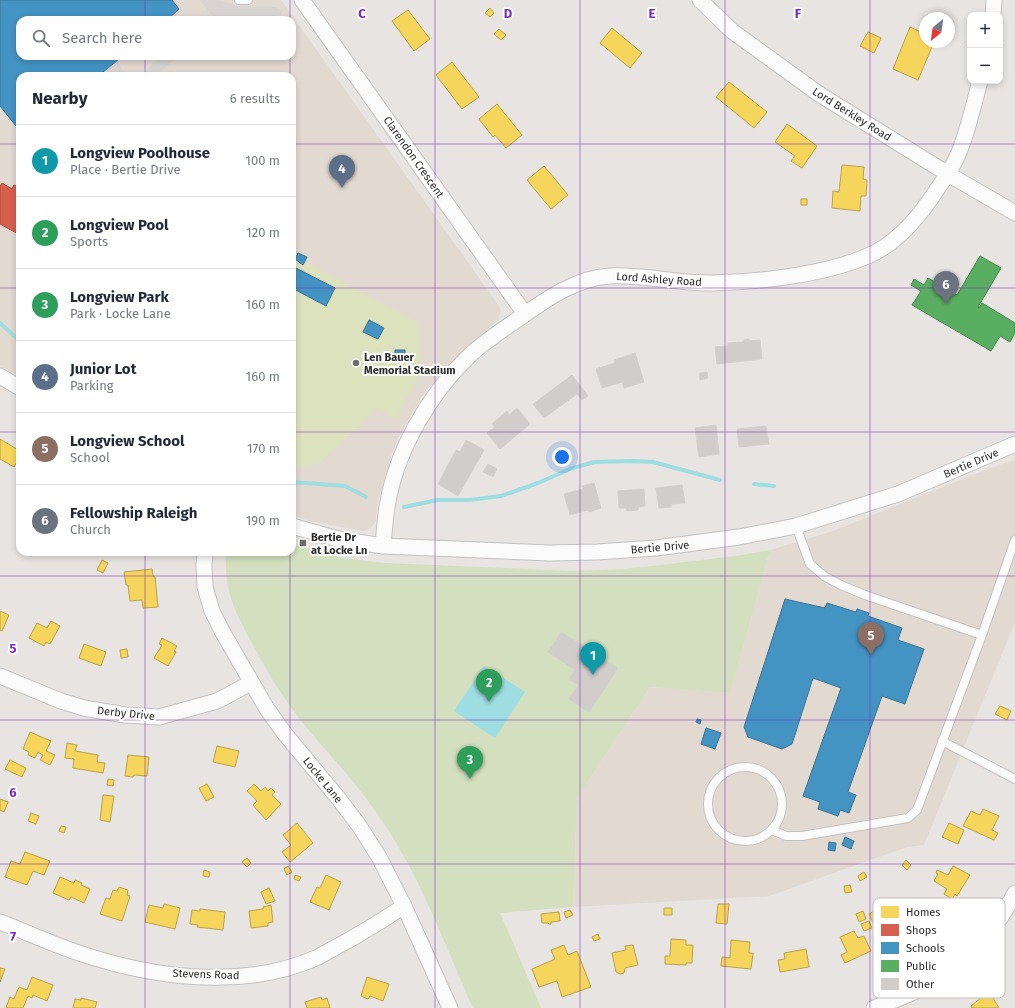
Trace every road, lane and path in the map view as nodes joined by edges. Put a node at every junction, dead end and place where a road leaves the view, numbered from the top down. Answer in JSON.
{"nodes":[{"id":1,"x":239,"y":0,"type":"edge"},
{"id":2,"x":248,"y":0,"type":"edge"},
{"id":3,"x":302,"y":0,"type":"edge"},
{"id":4,"x":700,"y":0,"type":"edge"},
{"id":5,"x":994,"y":0,"type":"edge"},
{"id":6,"x":993,"y":12,"type":"edge"},
{"id":7,"x":979,"y":84,"type":"edge"},
{"id":8,"x":948,"y":174,"type":"junction"},
{"id":9,"x":1015,"y":213,"type":"edge"},
{"id":10,"x":525,"y":314,"type":"junction"},
{"id":11,"x":0,"y":376,"type":"edge"},
{"id":12,"x":16,"y":386,"type":"edge"},
{"id":13,"x":1015,"y":444,"type":"edge"},
{"id":14,"x":796,"y":526,"type":"junction"},
{"id":15,"x":296,"y":527,"type":"edge"},
{"id":16,"x":1015,"y":540,"type":"edge"},
{"id":17,"x":383,"y":546,"type":"junction"},
{"id":18,"x":205,"y":556,"type":"edge"},
{"id":19,"x":982,"y":635,"type":"junction"},
{"id":20,"x":0,"y":676,"type":"edge"},
{"id":21,"x":251,"y":683,"type":"junction"},
{"id":22,"x":942,"y":741,"type":"junction"},
{"id":23,"x":1015,"y":779,"type":"edge"},
{"id":24,"x":772,"y":830,"type":"junction"},
{"id":25,"x":1015,"y":893,"type":"edge"},
{"id":26,"x":404,"y":906,"type":"junction"},
{"id":27,"x":1005,"y":911,"type":"edge"},
{"id":28,"x":0,"y":922,"type":"edge"},
{"id":29,"x":900,"y":998,"type":"edge"},
{"id":30,"x":450,"y":1008,"type":"edge"},
{"id":31,"x":874,"y":1008,"type":"edge"}],
"edges":[{"from":1,"to":2,"type":"lane"},
{"from":3,"to":10,"type":"street","name":"Clarendon Crescent"},
{"from":4,"to":8,"type":"street","name":"Lord Berkley Road"},
{"from":5,"to":6,"type":"street"},
{"from":7,"to":8,"type":"street","name":"Lord Ashley Road"},
{"from":8,"to":9,"type":"street","name":"Lord Berkley Road"},
{"from":8,"to":10,"type":"street","name":"Lord Ashley Road"},
{"from":10,"to":17,"type":"street","name":"Lord Ashley Road"},
{"from":11,"to":12,"type":"street"},
{"from":13,"to":14,"type":"street","name":"Bertie Drive"},
{"from":14,"to":17,"type":"street","name":"Bertie Drive"},
{"from":14,"to":19,"type":"lane"},
{"from":15,"to":17,"type":"street","name":"Bertie Drive"},
{"from":16,"to":19,"type":"lane"},
{"from":18,"to":21,"type":"street","name":"Locke Lane"},
{"from":19,"to":22,"type":"lane"},
{"from":20,"to":21,"type":"street","name":"Derby Drive"},
{"from":21,"to":26,"type":"street","name":"Locke Lane"},
{"from":22,"to":23,"type":"lane"},
{"from":22,"to":24,"type":"lane"},
{"from":24,"to":24,"type":"lane"},
{"from":25,"to":27,"type":"street"},
{"from":26,"to":28,"type":"street","name":"Stevens Road"},
{"from":26,"to":30,"type":"street","name":"Locke Lane"},
{"from":29,"to":31,"type":"street"}]}
